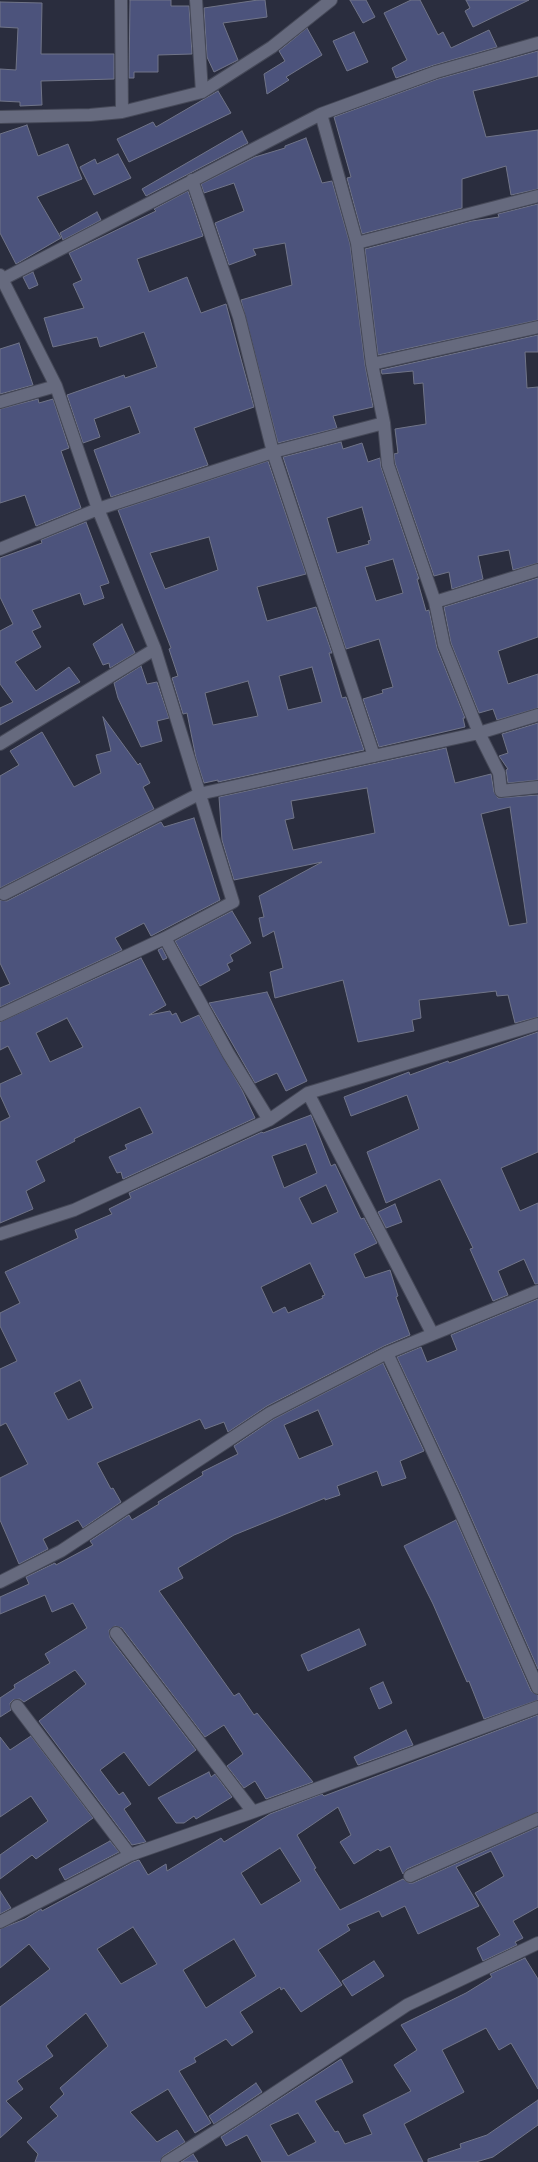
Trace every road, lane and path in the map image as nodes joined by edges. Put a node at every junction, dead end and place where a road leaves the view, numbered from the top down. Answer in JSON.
{"nodes":[{"id":1,"x":121,"y":0,"type":"edge"},
{"id":2,"x":196,"y":0,"type":"edge"},
{"id":3,"x":331,"y":0,"type":"edge"},
{"id":4,"x":538,"y":43,"type":"edge"},
{"id":5,"x":202,"y":92,"type":"junction"},
{"id":6,"x":122,"y":112,"type":"junction"},
{"id":7,"x":321,"y":114,"type":"junction"},
{"id":8,"x":0,"y":117,"type":"edge"},
{"id":9,"x":192,"y":180,"type":"junction"},
{"id":10,"x":538,"y":196,"type":"edge"},
{"id":11,"x":357,"y":242,"type":"junction"},
{"id":12,"x":1,"y":277,"type":"edge"},
{"id":13,"x":538,"y":327,"type":"edge"},
{"id":14,"x":372,"y":364,"type":"junction"},
{"id":15,"x":56,"y":386,"type":"junction"},
{"id":16,"x":0,"y":402,"type":"edge"},
{"id":17,"x":384,"y":423,"type":"junction"},
{"id":18,"x":273,"y":452,"type":"junction"},
{"id":19,"x":98,"y":509,"type":"junction"},
{"id":20,"x":0,"y":549,"type":"edge"},
{"id":21,"x":538,"y":570,"type":"edge"},
{"id":22,"x":435,"y":602,"type":"junction"},
{"id":23,"x":154,"y":649,"type":"junction"},
{"id":24,"x":538,"y":715,"type":"edge"},
{"id":25,"x":480,"y":734,"type":"junction"},
{"id":26,"x":0,"y":744,"type":"edge"},
{"id":27,"x":374,"y":756,"type":"junction"},
{"id":28,"x":538,"y":787,"type":"edge"},
{"id":29,"x":199,"y":794,"type":"junction"},
{"id":30,"x":4,"y":894,"type":"dead end"},
{"id":31,"x":165,"y":938,"type":"junction"},
{"id":32,"x":0,"y":1015,"type":"edge"},
{"id":33,"x":538,"y":1024,"type":"edge"},
{"id":34,"x":308,"y":1093,"type":"junction"},
{"id":35,"x":269,"y":1120,"type":"junction"},
{"id":36,"x":0,"y":1234,"type":"edge"},
{"id":37,"x":538,"y":1291,"type":"edge"},
{"id":38,"x":432,"y":1333,"type":"junction"},
{"id":39,"x":387,"y":1353,"type":"junction"},
{"id":40,"x":0,"y":1582,"type":"edge"},
{"id":41,"x":116,"y":1633,"type":"dead end"},
{"id":42,"x":538,"y":1688,"type":"edge"},
{"id":43,"x":17,"y":1706,"type":"dead end"},
{"id":44,"x":538,"y":1707,"type":"edge"},
{"id":45,"x":253,"y":1812,"type":"junction"},
{"id":46,"x":538,"y":1819,"type":"edge"},
{"id":47,"x":130,"y":1855,"type":"junction"},
{"id":48,"x":410,"y":1876,"type":"dead end"},
{"id":49,"x":0,"y":1922,"type":"edge"},
{"id":50,"x":538,"y":1943,"type":"edge"},
{"id":51,"x":167,"y":2162,"type":"edge"}],
"edges":[{"from":1,"to":6,"type":"street"},
{"from":2,"to":5,"type":"street"},
{"from":3,"to":5,"type":"street"},
{"from":4,"to":7,"type":"street"},
{"from":5,"to":6,"type":"street"},
{"from":6,"to":8,"type":"street"},
{"from":7,"to":9,"type":"street"},
{"from":7,"to":11,"type":"street"},
{"from":9,"to":12,"type":"street"},
{"from":9,"to":18,"type":"street"},
{"from":10,"to":11,"type":"street"},
{"from":11,"to":14,"type":"street"},
{"from":12,"to":15,"type":"street"},
{"from":13,"to":14,"type":"street"},
{"from":14,"to":17,"type":"street"},
{"from":15,"to":16,"type":"street"},
{"from":15,"to":19,"type":"street"},
{"from":17,"to":18,"type":"street"},
{"from":17,"to":22,"type":"street"},
{"from":18,"to":19,"type":"street"},
{"from":18,"to":27,"type":"street"},
{"from":19,"to":20,"type":"street"},
{"from":19,"to":23,"type":"street"},
{"from":21,"to":22,"type":"street"},
{"from":22,"to":25,"type":"street"},
{"from":23,"to":26,"type":"street"},
{"from":23,"to":29,"type":"street"},
{"from":24,"to":25,"type":"street"},
{"from":25,"to":27,"type":"street"},
{"from":25,"to":28,"type":"street"},
{"from":27,"to":29,"type":"street"},
{"from":29,"to":30,"type":"street"},
{"from":29,"to":31,"type":"street"},
{"from":31,"to":32,"type":"street"},
{"from":31,"to":35,"type":"street"},
{"from":33,"to":34,"type":"street"},
{"from":34,"to":35,"type":"street"},
{"from":34,"to":38,"type":"street"},
{"from":35,"to":36,"type":"street"},
{"from":37,"to":38,"type":"street"},
{"from":38,"to":39,"type":"street"},
{"from":39,"to":40,"type":"street"},
{"from":39,"to":42,"type":"street"},
{"from":41,"to":45,"type":"street"},
{"from":43,"to":47,"type":"street"},
{"from":44,"to":45,"type":"street"},
{"from":45,"to":47,"type":"street"},
{"from":46,"to":48,"type":"street"},
{"from":47,"to":49,"type":"street"},
{"from":50,"to":51,"type":"street"}]}
